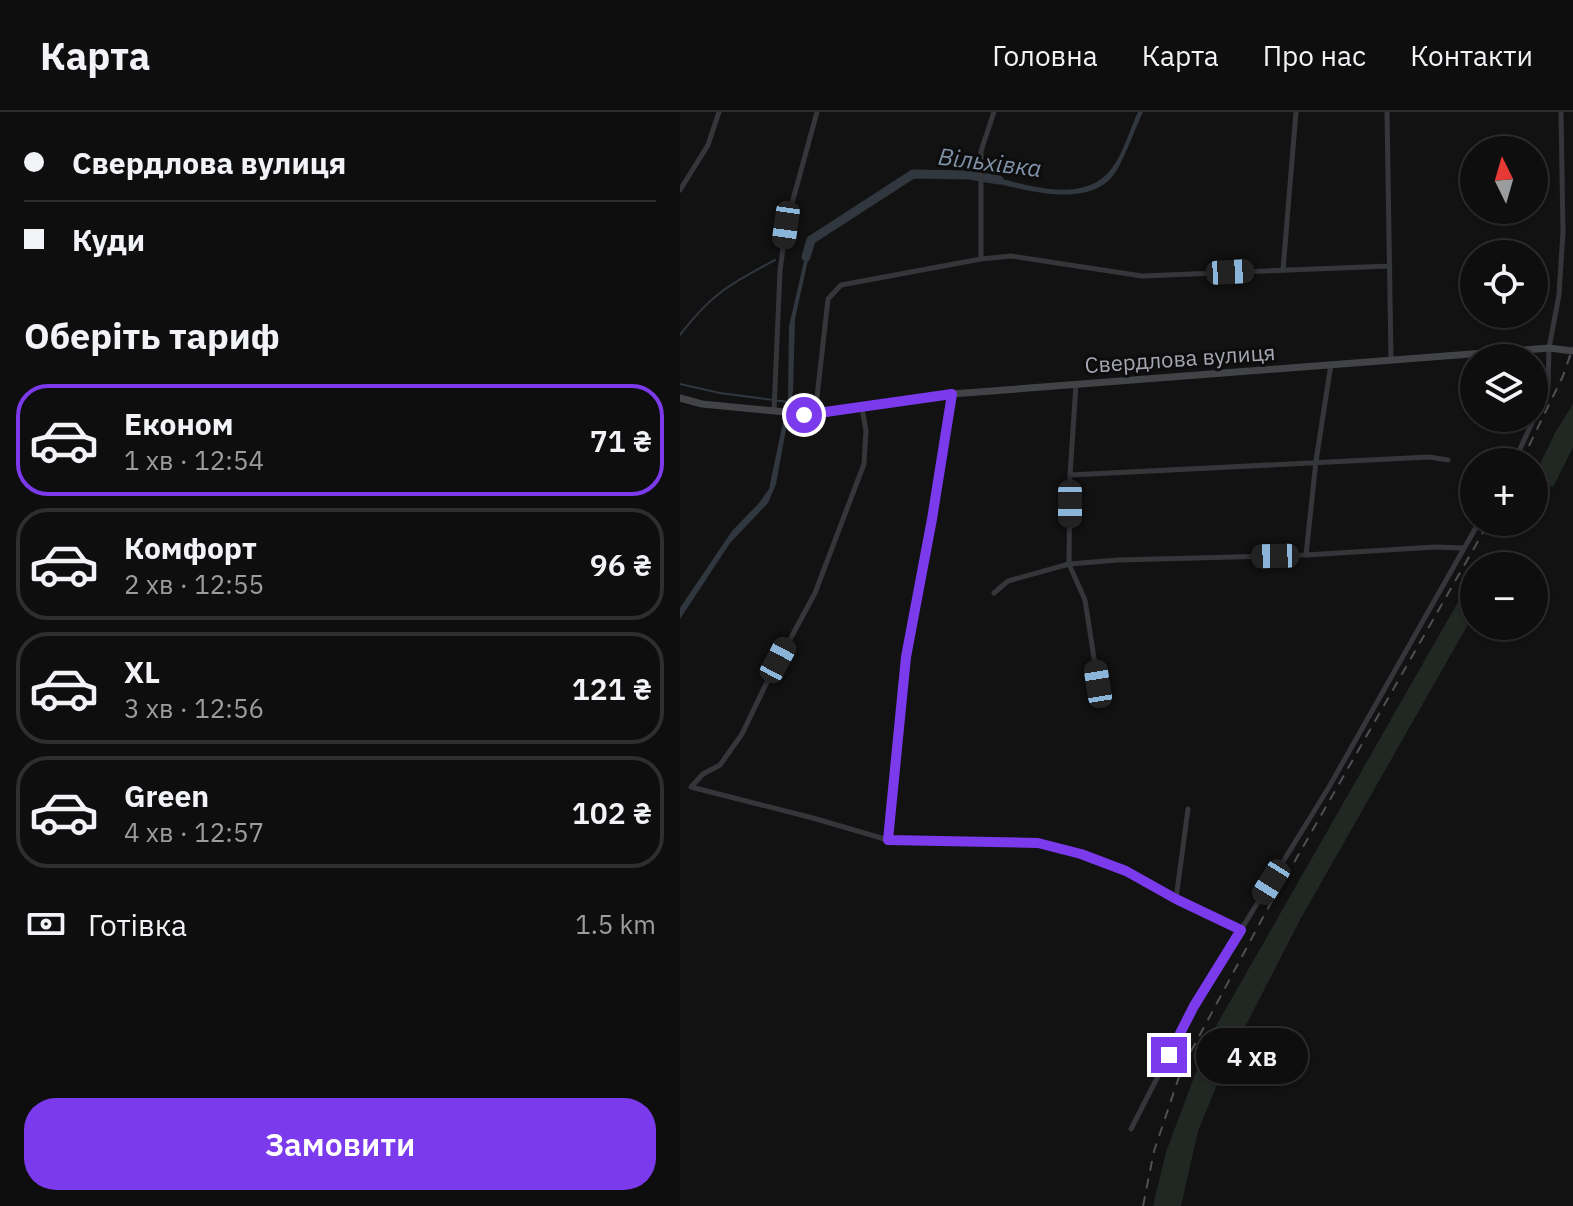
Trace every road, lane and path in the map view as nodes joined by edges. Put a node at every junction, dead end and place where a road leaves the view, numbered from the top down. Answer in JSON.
{"nodes":[{"id":1,"x":719,"y":112,"type":"edge"},
{"id":2,"x":817,"y":112,"type":"edge"},
{"id":3,"x":994,"y":112,"type":"edge"},
{"id":4,"x":1296,"y":112,"type":"edge"},
{"id":5,"x":1387,"y":112,"type":"edge"},
{"id":6,"x":1561,"y":112,"type":"edge"},
{"id":7,"x":680,"y":190,"type":"edge"},
{"id":8,"x":981,"y":259,"type":"junction"},
{"id":9,"x":1390,"y":266,"type":"junction"},
{"id":10,"x":1283,"y":270,"type":"junction"},
{"id":11,"x":1549,"y":348,"type":"junction"},
{"id":12,"x":1573,"y":351,"type":"edge"},
{"id":13,"x":1391,"y":359,"type":"junction"},
{"id":14,"x":1331,"y":364,"type":"junction"},
{"id":15,"x":1076,"y":384,"type":"junction"},
{"id":16,"x":952,"y":394,"type":"junction"},
{"id":17,"x":680,"y":398,"type":"edge"},
{"id":18,"x":862,"y":408,"type":"junction"},
{"id":19,"x":777,"y":411,"type":"junction"},
{"id":20,"x":815,"y":415,"type":"junction"},
{"id":21,"x":1520,"y":448,"type":"edge"},
{"id":22,"x":1448,"y":460,"type":"dead end"},
{"id":23,"x":1316,"y":461,"type":"junction"},
{"id":24,"x":1070,"y":475,"type":"junction"},
{"id":25,"x":1470,"y":536,"type":"edge"},
{"id":26,"x":1462,"y":549,"type":"junction"},
{"id":27,"x":1306,"y":555,"type":"junction"},
{"id":28,"x":1069,"y":564,"type":"junction"},
{"id":29,"x":994,"y":593,"type":"dead end"},
{"id":30,"x":1098,"y":684,"type":"dead end"},
{"id":31,"x":1188,"y":809,"type":"dead end"},
{"id":32,"x":888,"y":840,"type":"junction"},
{"id":33,"x":1176,"y":899,"type":"junction"},
{"id":34,"x":1241,"y":930,"type":"junction"},
{"id":35,"x":1131,"y":1129,"type":"dead end"}],
"edges":[{"from":1,"to":7,"type":"street"},
{"from":2,"to":19,"type":"street"},
{"from":3,"to":8,"type":"street"},
{"from":4,"to":10,"type":"street"},
{"from":5,"to":9,"type":"street"},
{"from":6,"to":11,"type":"street"},
{"from":8,"to":10,"type":"street"},
{"from":8,"to":20,"type":"street"},
{"from":9,"to":10,"type":"street"},
{"from":9,"to":13,"type":"street"},
{"from":11,"to":12,"type":"street","name":"Свердлова вулиця"},
{"from":11,"to":13,"type":"street","name":"Свердлова вулиця"},
{"from":11,"to":21,"type":"street"},
{"from":13,"to":14,"type":"street","name":"Свердлова вулиця"},
{"from":14,"to":15,"type":"street","name":"Свердлова вулиця"},
{"from":14,"to":23,"type":"street"},
{"from":15,"to":16,"type":"street","name":"Свердлова вулиця"},
{"from":15,"to":24,"type":"street"},
{"from":16,"to":18,"type":"street","name":"Свердлова вулиця"},
{"from":16,"to":32,"type":"street"},
{"from":17,"to":19,"type":"street","name":"Свердлова вулиця"},
{"from":18,"to":20,"type":"street","name":"Свердлова вулиця"},
{"from":18,"to":32,"type":"street"},
{"from":19,"to":20,"type":"street","name":"Свердлова вулиця"},
{"from":22,"to":23,"type":"street"},
{"from":23,"to":24,"type":"street"},
{"from":23,"to":27,"type":"street"},
{"from":24,"to":28,"type":"street"},
{"from":25,"to":26,"type":"street"},
{"from":26,"to":27,"type":"street"},
{"from":26,"to":34,"type":"street"},
{"from":27,"to":28,"type":"street"},
{"from":28,"to":29,"type":"street"},
{"from":28,"to":30,"type":"street"},
{"from":31,"to":33,"type":"street"},
{"from":32,"to":33,"type":"street"},
{"from":33,"to":34,"type":"street"},
{"from":34,"to":35,"type":"street"}]}
